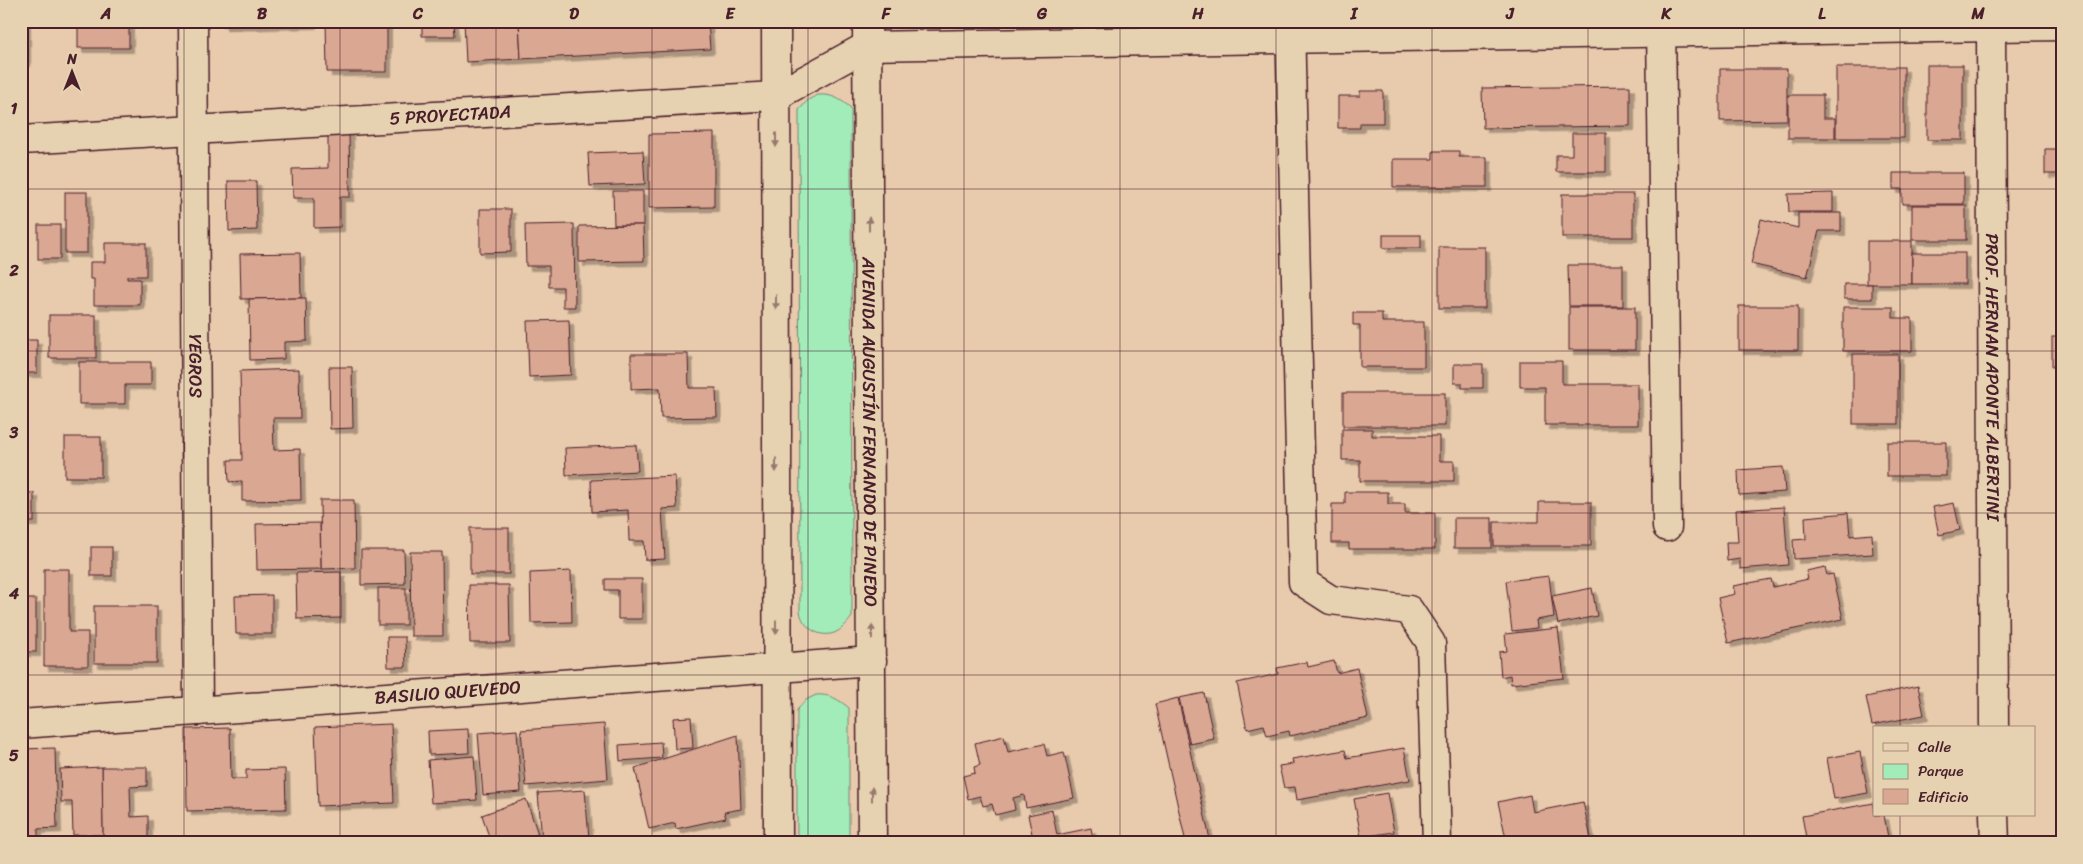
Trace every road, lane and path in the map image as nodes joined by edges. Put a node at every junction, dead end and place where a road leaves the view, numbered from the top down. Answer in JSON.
{"nodes":[{"id":1,"x":193,"y":21,"type":"edge"},
{"id":2,"x":776,"y":21,"type":"edge"},
{"id":3,"x":2032,"y":24,"type":"edge"},
{"id":4,"x":2062,"y":26,"type":"edge"},
{"id":5,"x":1661,"y":27,"type":"edge"},
{"id":6,"x":1991,"y":27,"type":"junction"},
{"id":7,"x":1290,"y":30,"type":"edge"},
{"id":8,"x":867,"y":34,"type":"edge"},
{"id":9,"x":776,"y":96,"type":"junction"},
{"id":10,"x":194,"y":130,"type":"junction"},
{"id":11,"x":21,"y":140,"type":"edge"},
{"id":12,"x":1668,"y":527,"type":"dead end"},
{"id":13,"x":872,"y":661,"type":"junction"},
{"id":14,"x":776,"y":668,"type":"junction"},
{"id":15,"x":198,"y":711,"type":"junction"},
{"id":16,"x":21,"y":724,"type":"edge"},
{"id":17,"x":1994,"y":726,"type":"edge"},
{"id":18,"x":1994,"y":816,"type":"edge"},
{"id":19,"x":778,"y":843,"type":"edge"},
{"id":20,"x":872,"y":843,"type":"edge"},
{"id":21,"x":1437,"y":843,"type":"edge"},
{"id":22,"x":1994,"y":843,"type":"edge"}],
"edges":[{"from":1,"to":10,"type":"street","name":"YEGROS"},
{"from":2,"to":9,"type":"street"},
{"from":3,"to":4,"type":"street"},
{"from":3,"to":6,"type":"street"},
{"from":5,"to":6,"type":"street"},
{"from":5,"to":7,"type":"street"},
{"from":5,"to":12,"type":"street"},
{"from":6,"to":17,"type":"street","name":"PROF. HERNAN APONTE ALBERTINI"},
{"from":7,"to":8,"type":"street"},
{"from":7,"to":21,"type":"street"},
{"from":8,"to":9,"type":"street","name":"5 PROYECTADA"},
{"from":13,"to":8,"type":"street","name":"AVENIDA AUGUSTÍN FERNANDO DE PINEDO","one_way":true},
{"from":9,"to":10,"type":"street","name":"5 PROYECTADA"},
{"from":9,"to":14,"type":"street","one_way":true},
{"from":10,"to":11,"type":"street","name":"5 PROYECTADA"},
{"from":10,"to":15,"type":"street","name":"YEGROS"},
{"from":13,"to":14,"type":"street","name":"BASILIO QUEVEDO"},
{"from":20,"to":13,"type":"street","name":"AVENIDA AUGUSTÍN FERNANDO DE PINEDO","one_way":true},
{"from":14,"to":15,"type":"street","name":"BASILIO QUEVEDO"},
{"from":14,"to":19,"type":"street"},
{"from":15,"to":16,"type":"street","name":"BASILIO QUEVEDO"},
{"from":18,"to":22,"type":"street"}]}
